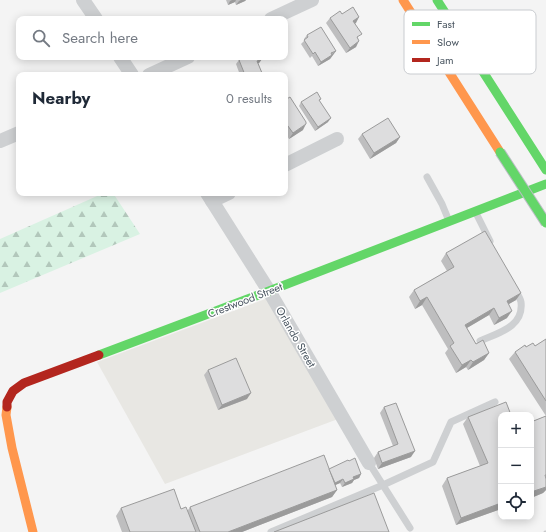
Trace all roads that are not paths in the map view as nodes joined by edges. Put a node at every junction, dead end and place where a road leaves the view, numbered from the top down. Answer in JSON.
{"nodes":[{"id":1,"x":83,"y":0,"type":"edge"},
{"id":2,"x":312,"y":0,"type":"edge"},
{"id":3,"x":403,"y":0,"type":"edge"},
{"id":4,"x":437,"y":0,"type":"edge"},
{"id":5,"x":409,"y":10,"type":"edge"},
{"id":6,"x":443,"y":10,"type":"edge"},
{"id":7,"x":94,"y":16,"type":"edge"},
{"id":8,"x":277,"y":16,"type":"edge"},
{"id":9,"x":122,"y":60,"type":"edge"},
{"id":10,"x":182,"y":60,"type":"edge"},
{"id":11,"x":130,"y":72,"type":"edge"},
{"id":12,"x":156,"y":72,"type":"edge"},
{"id":13,"x":450,"y":74,"type":"edge"},
{"id":14,"x":484,"y":74,"type":"edge"},
{"id":15,"x":16,"y":134,"type":"edge"},
{"id":16,"x":337,"y":139,"type":"dead end"},
{"id":17,"x":0,"y":141,"type":"edge"},
{"id":18,"x":288,"y":164,"type":"edge"},
{"id":19,"x":546,"y":170,"type":"edge"},
{"id":20,"x":427,"y":177,"type":"dead end"},
{"id":21,"x":546,"y":184,"type":"edge"},
{"id":22,"x":210,"y":197,"type":"edge"},
{"id":23,"x":476,"y":211,"type":"junction"},
{"id":24,"x":449,"y":222,"type":"junction"},
{"id":25,"x":546,"y":223,"type":"edge"},
{"id":26,"x":493,"y":246,"type":"edge"},
{"id":27,"x":510,"y":280,"type":"edge"},
{"id":28,"x":269,"y":291,"type":"junction"},
{"id":29,"x":480,"y":341,"type":"edge"},
{"id":30,"x":496,"y":402,"type":"dead end"},
{"id":31,"x":6,"y":451,"type":"edge"},
{"id":32,"x":370,"y":463,"type":"joint"},
{"id":33,"x":383,"y":485,"type":"junction"},
{"id":34,"x":410,"y":528,"type":"dead end"},
{"id":35,"x":33,"y":532,"type":"edge"},
{"id":36,"x":271,"y":532,"type":"edge"}],
"edges":[{"from":1,"to":7,"type":"street"},
{"from":2,"to":8,"type":"street"},
{"from":3,"to":5,"type":"main road","bridge":true},
{"from":4,"to":6,"type":"main road"},
{"from":9,"to":11,"type":"street"},
{"from":10,"to":12,"type":"street"},
{"from":13,"to":25,"type":"main road","bridge":true},
{"from":14,"to":19,"type":"main road"},
{"from":15,"to":17,"type":"street"},
{"from":16,"to":18,"type":"street"},
{"from":20,"to":24,"type":"lane"},
{"from":21,"to":23,"type":"main road","name":"Crestwood Street"},
{"from":22,"to":28,"type":"street","name":"Orlando Street"},
{"from":23,"to":24,"type":"main road","name":"Crestwood Street"},
{"from":23,"to":26,"type":"lane"},
{"from":24,"to":28,"type":"main road","name":"Crestwood Street"},
{"from":27,"to":29,"type":"lane"},
{"from":28,"to":31,"type":"main road","name":"Crestwood Street"},
{"from":28,"to":32,"type":"street","name":"Orlando Street"},
{"from":30,"to":33,"type":"lane"},
{"from":31,"to":35,"type":"main road","name":"Crestwood Street"},
{"from":32,"to":33,"type":"lane"},
{"from":33,"to":34,"type":"lane"},
{"from":33,"to":36,"type":"lane"}]}
